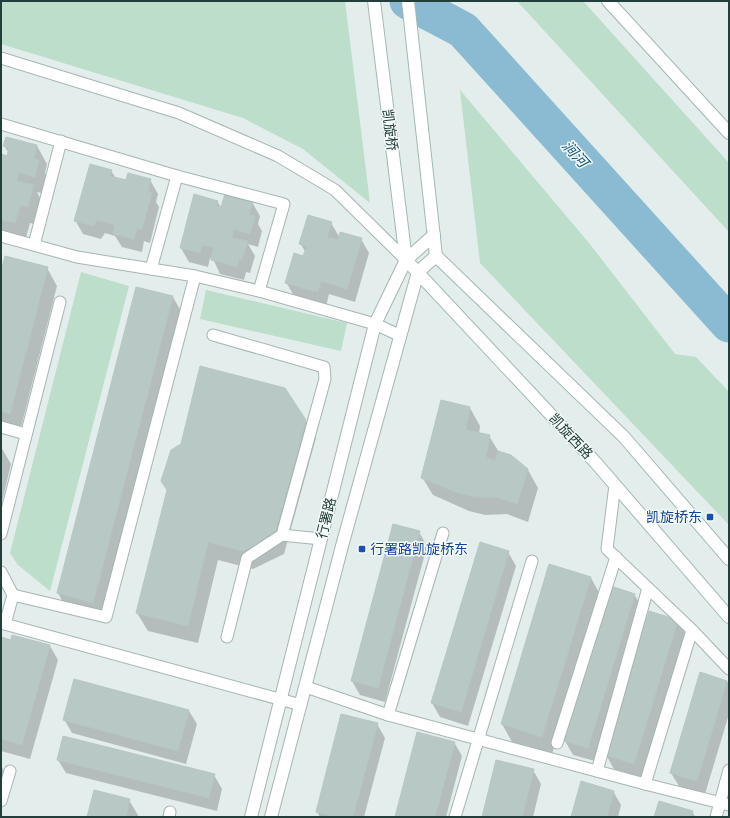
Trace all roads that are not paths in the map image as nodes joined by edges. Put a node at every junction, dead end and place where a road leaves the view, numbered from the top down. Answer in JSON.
{"nodes":[{"id":1,"x":374,"y":1,"type":"edge"},
{"id":2,"x":408,"y":1,"type":"edge"},
{"id":3,"x":608,"y":1,"type":"edge"},
{"id":4,"x":1,"y":58,"type":"edge"},
{"id":5,"x":1,"y":124,"type":"edge"},
{"id":6,"x":729,"y":133,"type":"edge"},
{"id":7,"x":61,"y":141,"type":"junction"},
{"id":8,"x":177,"y":176,"type":"junction"},
{"id":9,"x":434,"y":235,"type":"junction"},
{"id":10,"x":1,"y":236,"type":"edge"},
{"id":11,"x":34,"y":245,"type":"junction"},
{"id":12,"x":436,"y":256,"type":"junction"},
{"id":13,"x":406,"y":260,"type":"junction"},
{"id":14,"x":151,"y":269,"type":"junction"},
{"id":15,"x":418,"y":272,"type":"junction"},
{"id":16,"x":195,"y":276,"type":"junction"},
{"id":17,"x":259,"y":291,"type":"junction"},
{"id":18,"x":60,"y":302,"type":"dead end"},
{"id":19,"x":375,"y":324,"type":"junction"},
{"id":20,"x":213,"y":335,"type":"dead end"},
{"id":21,"x":399,"y":335,"type":"junction"},
{"id":22,"x":1,"y":428,"type":"edge"},
{"id":23,"x":26,"y":434,"type":"junction"},
{"id":24,"x":615,"y":485,"type":"junction"},
{"id":25,"x":443,"y":533,"type":"dead end"},
{"id":26,"x":1,"y":534,"type":"edge"},
{"id":27,"x":282,"y":535,"type":"junction"},
{"id":28,"x":321,"y":539,"type":"junction"},
{"id":29,"x":616,"y":557,"type":"junction"},
{"id":30,"x":729,"y":559,"type":"edge"},
{"id":31,"x":532,"y":561,"type":"dead end"},
{"id":32,"x":1,"y":572,"type":"edge"},
{"id":33,"x":648,"y":588,"type":"junction"},
{"id":34,"x":12,"y":594,"type":"junction"},
{"id":35,"x":729,"y":617,"type":"edge"},
{"id":36,"x":3,"y":623,"type":"edge"},
{"id":37,"x":692,"y":630,"type":"junction"},
{"id":38,"x":227,"y":637,"type":"dead end"},
{"id":39,"x":729,"y":670,"type":"edge"},
{"id":40,"x":306,"y":687,"type":"junction"},
{"id":41,"x":281,"y":698,"type":"junction"},
{"id":42,"x":301,"y":705,"type":"junction"},
{"id":43,"x":388,"y":715,"type":"junction"},
{"id":44,"x":479,"y":739,"type":"junction"},
{"id":45,"x":557,"y":743,"type":"dead end"},
{"id":46,"x":729,"y":770,"type":"edge"},
{"id":47,"x":10,"y":771,"type":"dead end"},
{"id":48,"x":597,"y":771,"type":"junction"},
{"id":49,"x":645,"y":784,"type":"junction"},
{"id":50,"x":1,"y":801,"type":"edge"},
{"id":51,"x":724,"y":804,"type":"edge"},
{"id":52,"x":251,"y":817,"type":"edge"},
{"id":53,"x":271,"y":817,"type":"edge"},
{"id":54,"x":455,"y":817,"type":"edge"},
{"id":55,"x":716,"y":817,"type":"edge"}],
"edges":[{"from":1,"to":13,"type":"main road","name":"凯旋桥"},
{"from":2,"to":9,"type":"main road"},
{"from":3,"to":6,"type":"main road"},
{"from":4,"to":13,"type":"lane"},
{"from":5,"to":7,"type":"lane"},
{"from":7,"to":8,"type":"lane"},
{"from":7,"to":11,"type":"lane"},
{"from":8,"to":14,"type":"lane"},
{"from":8,"to":17,"type":"lane"},
{"from":9,"to":12,"type":"main road"},
{"from":9,"to":13,"type":"main road","name":"行署路"},
{"from":10,"to":11,"type":"lane"},
{"from":11,"to":14,"type":"lane"},
{"from":12,"to":15,"type":"main road"},
{"from":12,"to":30,"type":"main road"},
{"from":13,"to":15,"type":"main road","name":"凯旋西路"},
{"from":13,"to":19,"type":"main road","name":"行署路"},
{"from":14,"to":16,"type":"lane"},
{"from":15,"to":21,"type":"main road","name":"行署路"},
{"from":15,"to":24,"type":"main road","name":"凯旋西路"},
{"from":16,"to":17,"type":"lane"},
{"from":16,"to":34,"type":"lane"},
{"from":17,"to":19,"type":"lane"},
{"from":18,"to":23,"type":"lane"},
{"from":19,"to":21,"type":"lane"},
{"from":19,"to":28,"type":"main road","name":"行署路"},
{"from":20,"to":27,"type":"lane"},
{"from":21,"to":40,"type":"main road","name":"行署路"},
{"from":22,"to":23,"type":"lane"},
{"from":23,"to":26,"type":"lane"},
{"from":24,"to":29,"type":"lane"},
{"from":24,"to":35,"type":"main road","name":"凯旋西路"},
{"from":25,"to":43,"type":"lane"},
{"from":27,"to":28,"type":"lane"},
{"from":27,"to":38,"type":"lane"},
{"from":28,"to":41,"type":"main road","name":"行署路"},
{"from":29,"to":33,"type":"lane"},
{"from":29,"to":45,"type":"lane"},
{"from":31,"to":44,"type":"lane"},
{"from":32,"to":34,"type":"lane"},
{"from":33,"to":37,"type":"lane"},
{"from":33,"to":48,"type":"lane"},
{"from":34,"to":36,"type":"lane"},
{"from":36,"to":41,"type":"lane"},
{"from":37,"to":39,"type":"lane"},
{"from":37,"to":49,"type":"lane"},
{"from":40,"to":42,"type":"main road","name":"行署路"},
{"from":40,"to":43,"type":"lane"},
{"from":41,"to":42,"type":"lane"},
{"from":41,"to":52,"type":"main road","name":"行署路"},
{"from":42,"to":53,"type":"main road","name":"行署路"},
{"from":43,"to":44,"type":"lane"},
{"from":44,"to":48,"type":"lane"},
{"from":44,"to":54,"type":"lane"},
{"from":46,"to":51,"type":"lane"},
{"from":47,"to":50,"type":"lane"},
{"from":48,"to":49,"type":"lane"},
{"from":49,"to":51,"type":"lane"},
{"from":51,"to":55,"type":"lane"}]}
